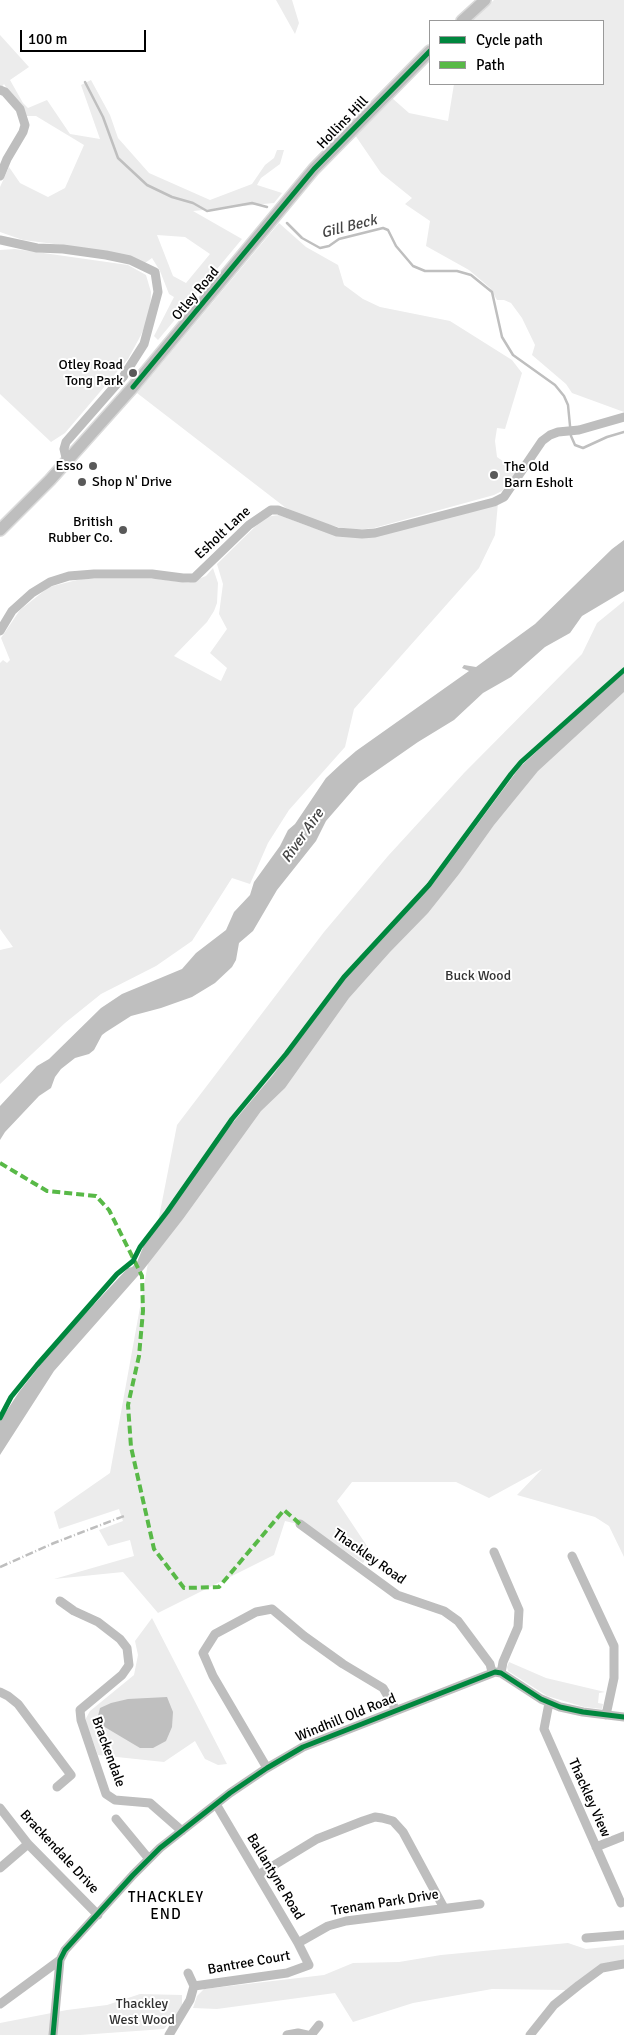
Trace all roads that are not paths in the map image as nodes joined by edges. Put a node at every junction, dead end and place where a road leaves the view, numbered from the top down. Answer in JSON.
{"nodes":[{"id":1,"x":485,"y":0,"type":"edge"},
{"id":2,"x":463,"y":20,"type":"edge"},
{"id":3,"x":429,"y":52,"type":"edge"},
{"id":4,"x":2,"y":89,"type":"edge"},
{"id":5,"x":0,"y":176,"type":"edge"},
{"id":6,"x":277,"y":215,"type":"joint"},
{"id":7,"x":1,"y":239,"type":"edge"},
{"id":8,"x":624,"y":417,"type":"edge"},
{"id":9,"x":67,"y":462,"type":"junction"},
{"id":10,"x":0,"y":530,"type":"edge"},
{"id":11,"x":0,"y":630,"type":"edge"},
{"id":12,"x":300,"y":1524,"type":"dead end"},
{"id":13,"x":494,"y":1552,"type":"dead end"},
{"id":14,"x":572,"y":1556,"type":"dead end"},
{"id":15,"x":60,"y":1601,"type":"dead end"},
{"id":16,"x":497,"y":1673,"type":"junction"},
{"id":17,"x":0,"y":1692,"type":"edge"},
{"id":18,"x":549,"y":1703,"type":"junction"},
{"id":19,"x":396,"y":1710,"type":"junction"},
{"id":20,"x":606,"y":1715,"type":"junction"},
{"id":21,"x":624,"y":1717,"type":"edge"},
{"id":22,"x":267,"y":1768,"type":"junction"},
{"id":23,"x":57,"y":1787,"type":"dead end"},
{"id":24,"x":216,"y":1804,"type":"junction"},
{"id":25,"x":0,"y":1808,"type":"edge"},
{"id":26,"x":116,"y":1819,"type":"dead end"},
{"id":27,"x":182,"y":1831,"type":"junction"},
{"id":28,"x":624,"y":1836,"type":"edge"},
{"id":29,"x":28,"y":1844,"type":"junction"},
{"id":30,"x":596,"y":1847,"type":"junction"},
{"id":31,"x":149,"y":1859,"type":"junction"},
{"id":32,"x":0,"y":1868,"type":"edge"},
{"id":33,"x":258,"y":1875,"type":"junction"},
{"id":34,"x":621,"y":1903,"type":"dead end"},
{"id":35,"x":480,"y":1904,"type":"dead end"},
{"id":36,"x":444,"y":1908,"type":"junction"},
{"id":37,"x":98,"y":1915,"type":"junction"},
{"id":38,"x":624,"y":1935,"type":"edge"},
{"id":39,"x":586,"y":1938,"type":"dead end"},
{"id":40,"x":298,"y":1943,"type":"junction"},
{"id":41,"x":60,"y":1960,"type":"junction"},
{"id":42,"x":624,"y":1964,"type":"edge"},
{"id":43,"x":310,"y":1965,"type":"joint"},
{"id":44,"x":188,"y":1973,"type":"dead end"},
{"id":45,"x":194,"y":1986,"type":"junction"},
{"id":46,"x":0,"y":2004,"type":"edge"},
{"id":47,"x":319,"y":2026,"type":"dead end"},
{"id":48,"x":54,"y":2035,"type":"edge"},
{"id":49,"x":170,"y":2035,"type":"edge"},
{"id":50,"x":288,"y":2035,"type":"edge"},
{"id":51,"x":307,"y":2035,"type":"edge"},
{"id":52,"x":311,"y":2035,"type":"edge"},
{"id":53,"x":530,"y":2035,"type":"edge"}],
"edges":[{"from":1,"to":2,"type":"main road"},
{"from":3,"to":6,"type":"main road","name":"Hollins Hill"},
{"from":4,"to":5,"type":"street"},
{"from":6,"to":9,"type":"main road","name":"Otley Road"},
{"from":7,"to":9,"type":"street"},
{"from":8,"to":11,"type":"street","name":"Esholt Lane"},
{"from":9,"to":10,"type":"main road","name":"Otley Road"},
{"from":12,"to":16,"type":"street","name":"Thackley Road"},
{"from":13,"to":16,"type":"street"},
{"from":14,"to":20,"type":"street"},
{"from":15,"to":27,"type":"street","name":"Brackendale"},
{"from":16,"to":18,"type":"street","name":"Thackley Road"},
{"from":16,"to":19,"type":"street","name":"Windhill Old Road"},
{"from":17,"to":23,"type":"street"},
{"from":18,"to":20,"type":"street","name":"Thackley Road"},
{"from":18,"to":30,"type":"street","name":"Thackley View"},
{"from":19,"to":22,"type":"street","name":"Windhill Old Road"},
{"from":19,"to":22,"type":"street"},
{"from":20,"to":21,"type":"street","name":"Thackley Road"},
{"from":22,"to":24,"type":"street","name":"Windhill Old Road"},
{"from":24,"to":27,"type":"street","name":"Windhill Old Road"},
{"from":24,"to":33,"type":"street","name":"Ballantyne Road"},
{"from":25,"to":29,"type":"street","name":"Brackendale Drive"},
{"from":26,"to":31,"type":"street"},
{"from":27,"to":31,"type":"street","name":"Windhill Old Road"},
{"from":28,"to":30,"type":"street"},
{"from":29,"to":32,"type":"street"},
{"from":29,"to":37,"type":"street","name":"Brackendale Drive"},
{"from":30,"to":34,"type":"street","name":"Thackley View"},
{"from":31,"to":37,"type":"street","name":"Windhill Old Road"},
{"from":33,"to":36,"type":"street"},
{"from":33,"to":40,"type":"street","name":"Ballantyne Road"},
{"from":35,"to":36,"type":"street","name":"Trenam Park Drive"},
{"from":36,"to":40,"type":"street","name":"Trenam Park Drive"},
{"from":37,"to":41,"type":"street","name":"Windhill Old Road"},
{"from":38,"to":39,"type":"street"},
{"from":40,"to":43,"type":"street","name":"Ballantyne Road"},
{"from":41,"to":46,"type":"street","name":"Windhill Old Road"},
{"from":41,"to":48,"type":"street"},
{"from":42,"to":53,"type":"street"},
{"from":43,"to":45,"type":"street","name":"Bantree Court"},
{"from":44,"to":45,"type":"street","name":"Bantree Court"},
{"from":45,"to":49,"type":"street","name":"Bantree Court"},
{"from":47,"to":52,"type":"street"},
{"from":50,"to":51,"type":"street"}]}
